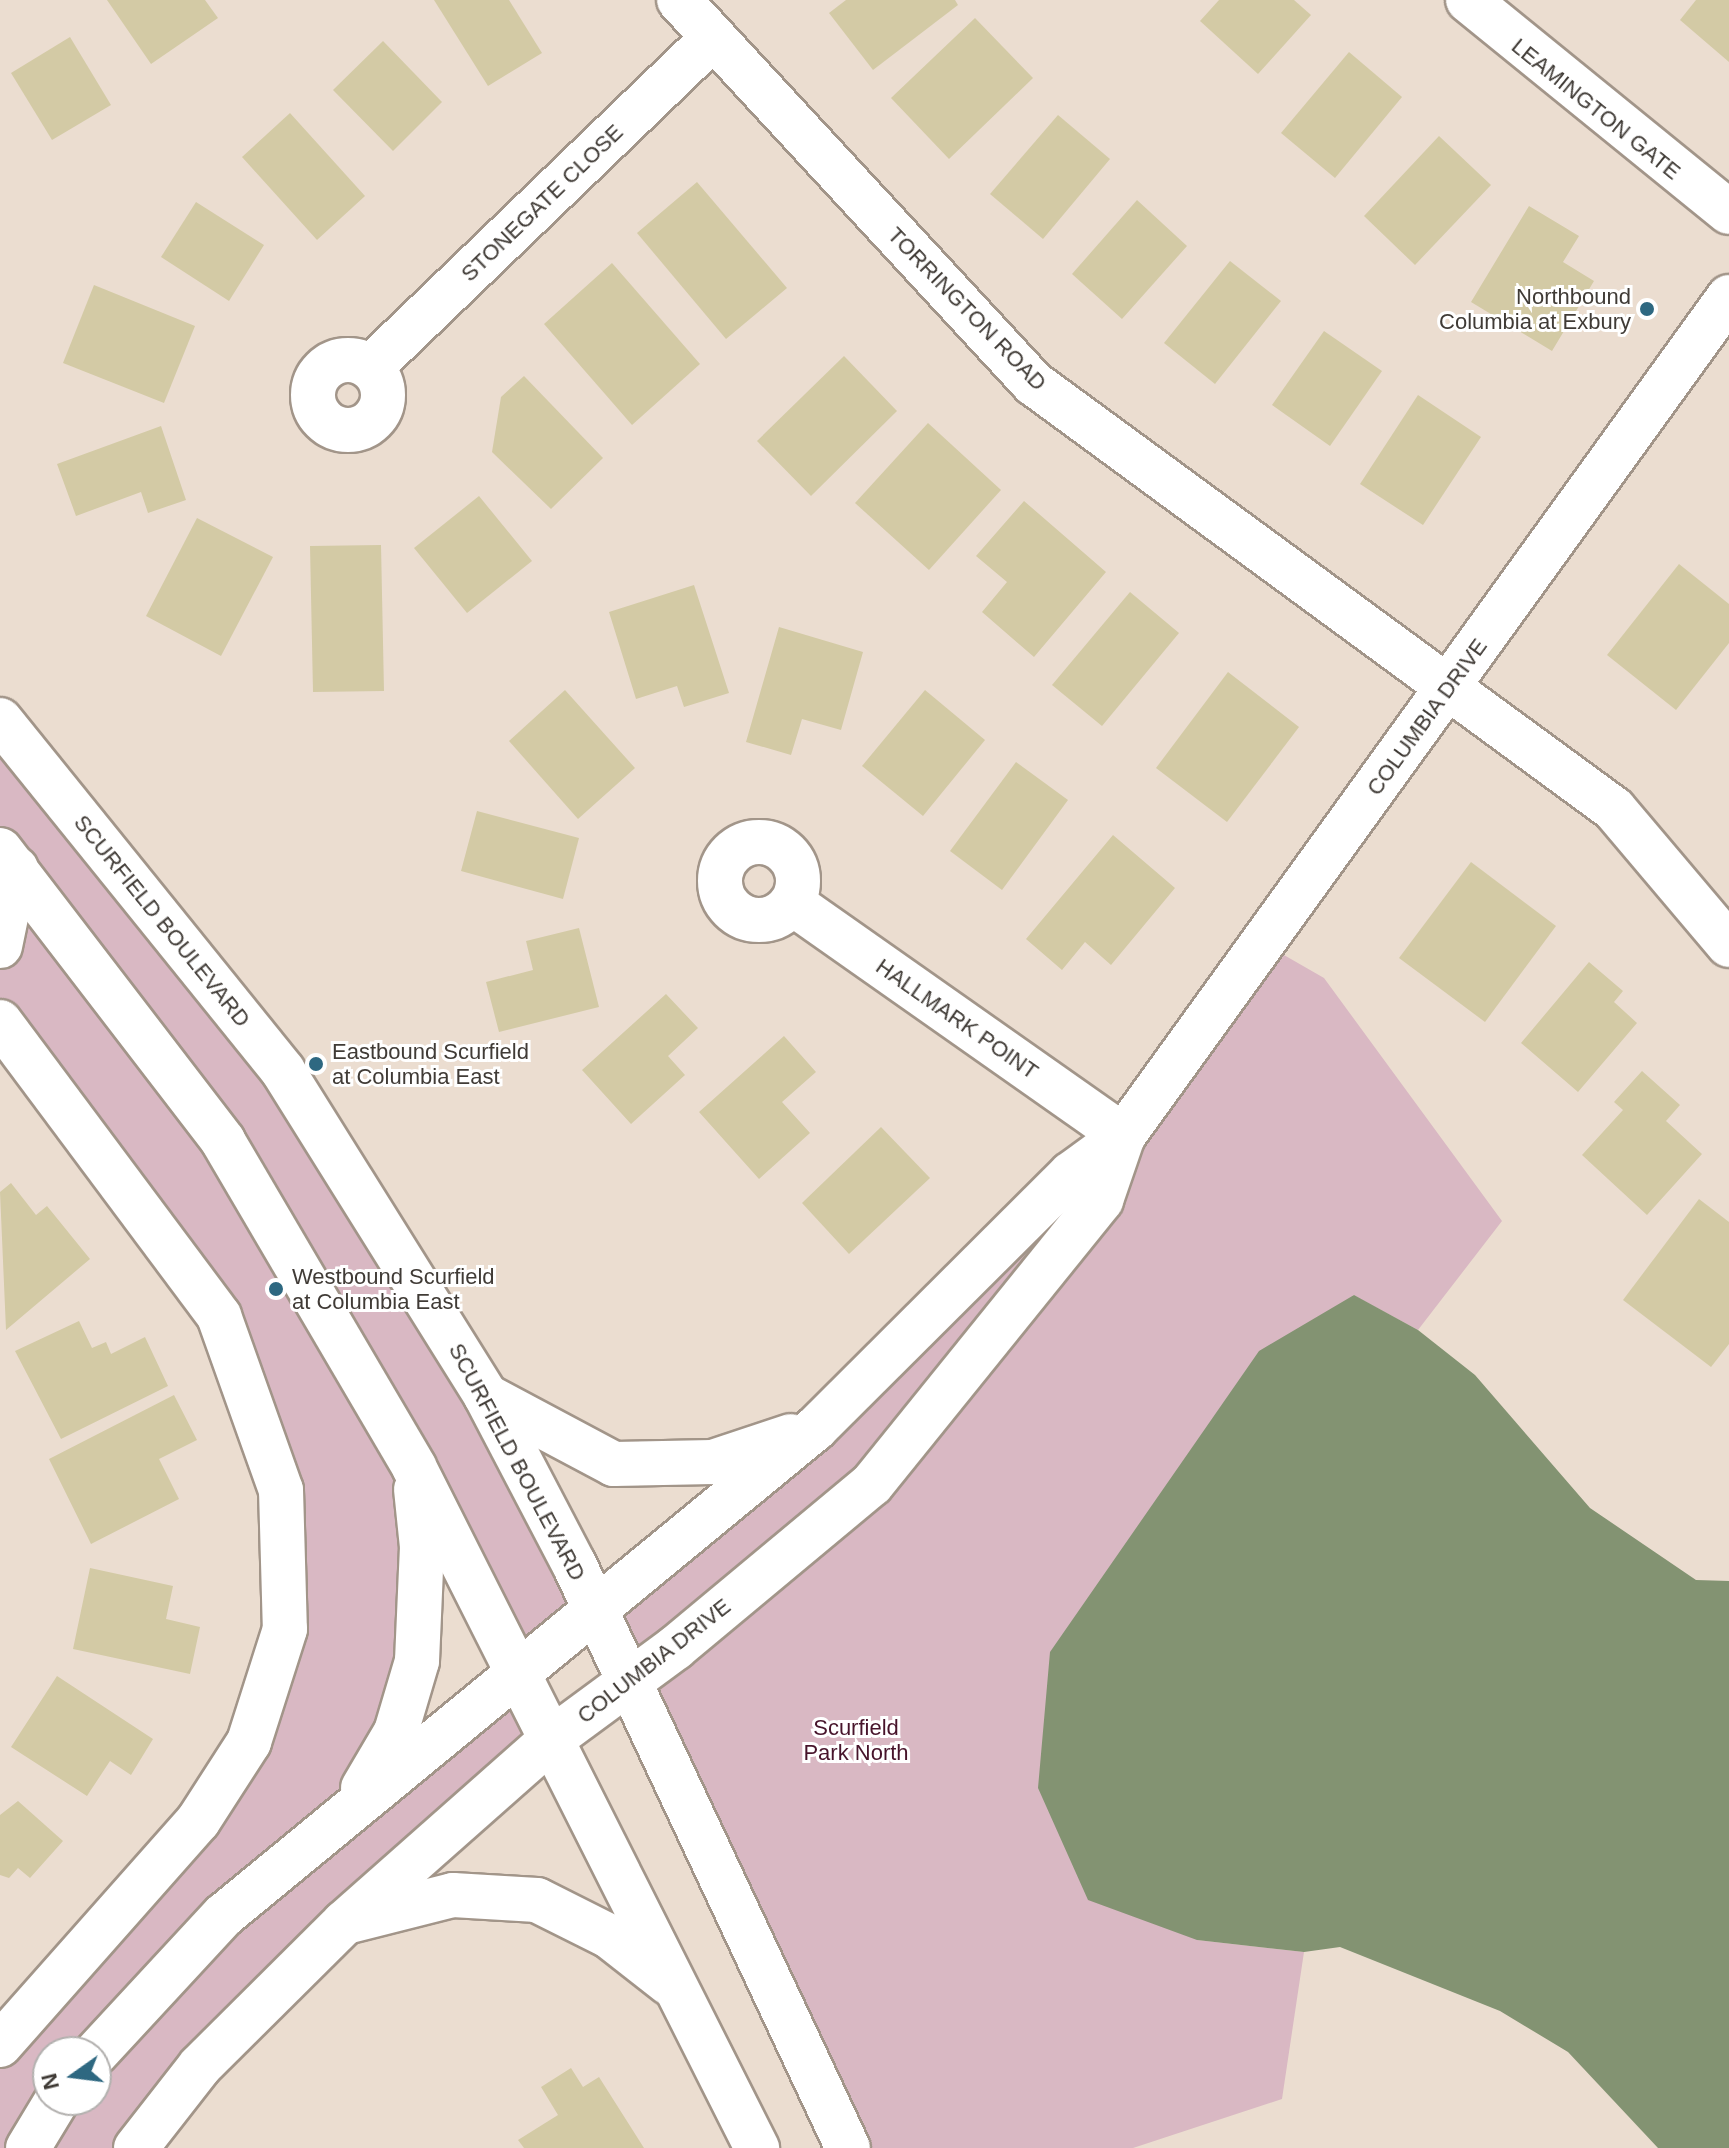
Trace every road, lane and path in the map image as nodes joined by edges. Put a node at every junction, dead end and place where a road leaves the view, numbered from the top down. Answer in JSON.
{"nodes":[{"id":1,"x":679,"y":0,"type":"edge"},
{"id":2,"x":1468,"y":0,"type":"edge"},
{"id":3,"x":712,"y":39,"type":"junction"},
{"id":4,"x":1729,"y":212,"type":"edge"},
{"id":5,"x":1729,"y":297,"type":"edge"},
{"id":6,"x":371,"y":367,"type":"dead end"},
{"id":7,"x":1452,"y":684,"type":"junction"},
{"id":8,"x":0,"y":721,"type":"edge"},
{"id":9,"x":8,"y":859,"type":"edge"},
{"id":10,"x":792,"y":903,"type":"dead end"},
{"id":11,"x":1729,"y":945,"type":"edge"},
{"id":12,"x":0,"y":946,"type":"edge"},
{"id":13,"x":0,"y":1022,"type":"edge"},
{"id":14,"x":1123,"y":1136,"type":"junction"},
{"id":15,"x":486,"y":1396,"type":"junction"},
{"id":16,"x":816,"y":1428,"type":"junction"},
{"id":17,"x":414,"y":1467,"type":"junction"},
{"id":18,"x":593,"y":1607,"type":"junction"},
{"id":19,"x":520,"y":1668,"type":"junction"},
{"id":20,"x":626,"y":1686,"type":"junction"},
{"id":21,"x":553,"y":1738,"type":"junction"},
{"id":22,"x":348,"y":1814,"type":"junction"},
{"id":23,"x":344,"y":1923,"type":"junction"},
{"id":24,"x":677,"y":1989,"type":"junction"},
{"id":25,"x":112,"y":2036,"type":"edge"},
{"id":26,"x":0,"y":2045,"type":"edge"},
{"id":27,"x":47,"y":2116,"type":"edge"},
{"id":28,"x":28,"y":2148,"type":"edge"},
{"id":29,"x":136,"y":2148,"type":"edge"},
{"id":30,"x":757,"y":2148,"type":"edge"},
{"id":31,"x":848,"y":2148,"type":"edge"}],
"edges":[{"from":1,"to":3,"type":"street","name":"TORRINGTON ROAD"},
{"from":2,"to":4,"type":"street","name":"LEAMINGTON GATE"},
{"from":3,"to":6,"type":"street","name":"STONEGATE CLOSE"},
{"from":3,"to":7,"type":"street","name":"TORRINGTON ROAD"},
{"from":5,"to":7,"type":"street","name":"COLUMBIA DRIVE"},
{"from":7,"to":11,"type":"street","name":"TORRINGTON ROAD"},
{"from":7,"to":14,"type":"street","name":"COLUMBIA DRIVE"},
{"from":8,"to":15,"type":"street","name":"SCURFIELD BOULEVARD"},
{"from":9,"to":12,"type":"street"},
{"from":9,"to":17,"type":"street"},
{"from":10,"to":14,"type":"street","name":"HALLMARK POINT"},
{"from":13,"to":26,"type":"street"},
{"from":14,"to":16,"type":"street","name":"COLUMBIA DRIVE"},
{"from":14,"to":20,"type":"street","name":"COLUMBIA DRIVE"},
{"from":15,"to":16,"type":"street"},
{"from":15,"to":18,"type":"street","name":"SCURFIELD BOULEVARD"},
{"from":16,"to":18,"type":"street","name":"COLUMBIA DRIVE"},
{"from":17,"to":19,"type":"street"},
{"from":17,"to":22,"type":"street"},
{"from":18,"to":19,"type":"street","name":"COLUMBIA DRIVE"},
{"from":18,"to":20,"type":"street","name":"SCURFIELD BOULEVARD"},
{"from":19,"to":21,"type":"street"},
{"from":19,"to":22,"type":"street","name":"COLUMBIA DRIVE"},
{"from":20,"to":21,"type":"street","name":"COLUMBIA DRIVE"},
{"from":20,"to":31,"type":"street","name":"SCURFIELD BOULEVARD"},
{"from":21,"to":23,"type":"street","name":"COLUMBIA DRIVE"},
{"from":21,"to":24,"type":"street"},
{"from":22,"to":25,"type":"street","name":"COLUMBIA DRIVE"},
{"from":23,"to":24,"type":"street"},
{"from":23,"to":29,"type":"street","name":"COLUMBIA DRIVE"},
{"from":24,"to":30,"type":"street"},
{"from":27,"to":28,"type":"street"}]}
